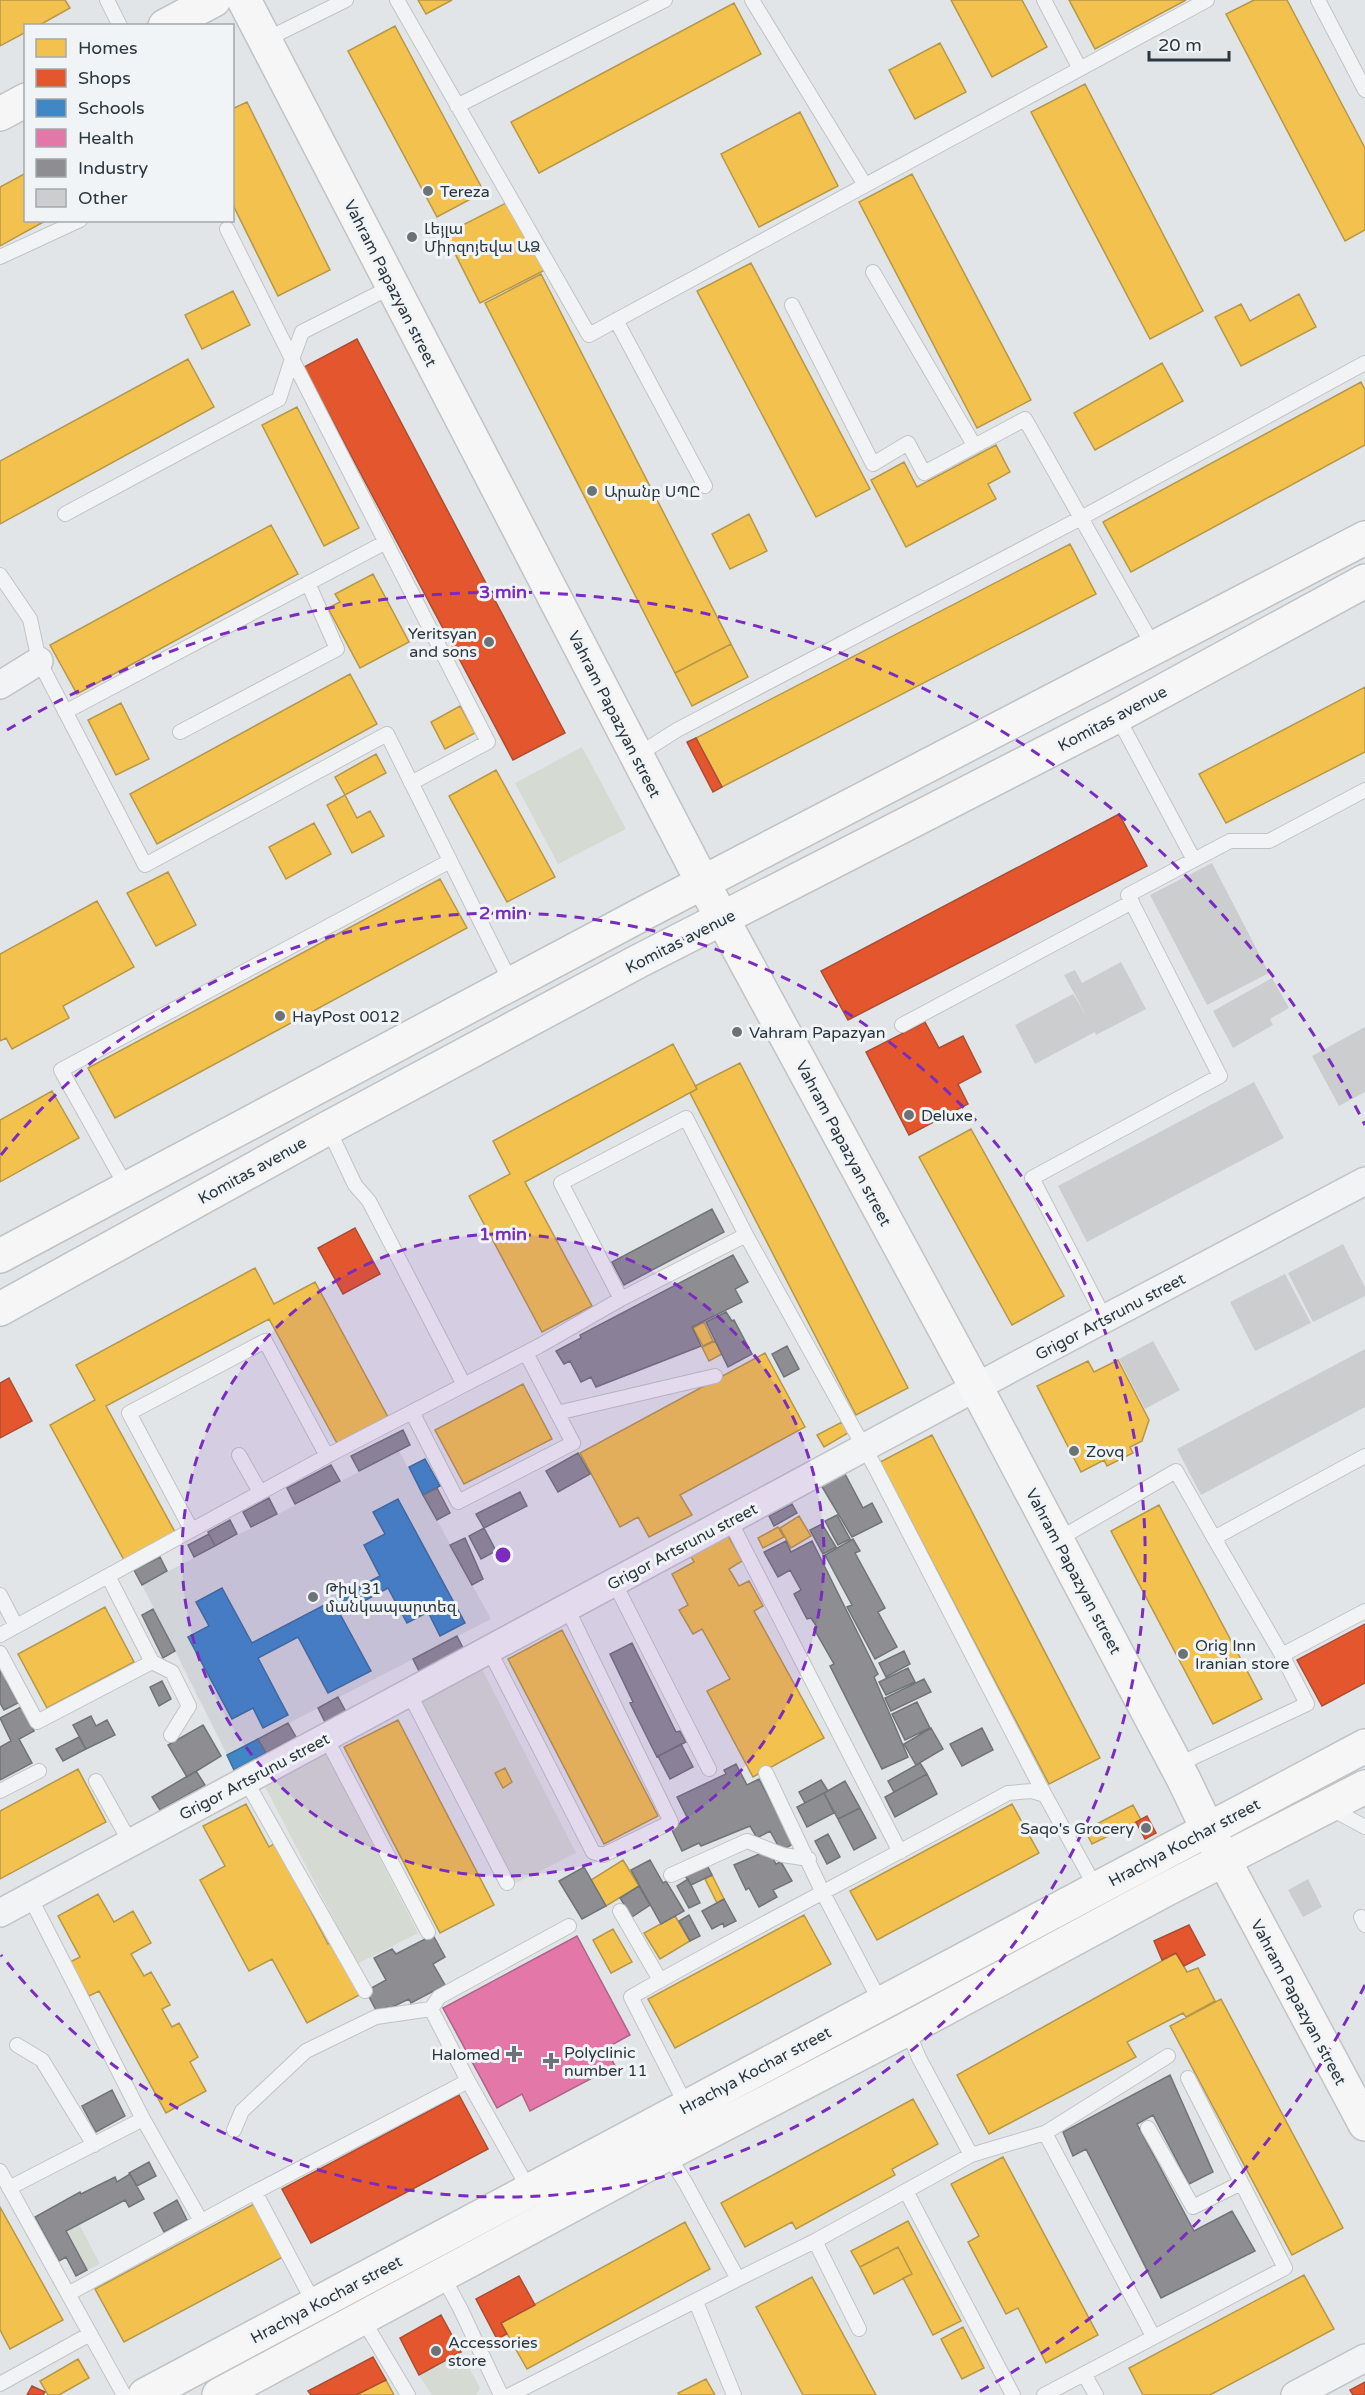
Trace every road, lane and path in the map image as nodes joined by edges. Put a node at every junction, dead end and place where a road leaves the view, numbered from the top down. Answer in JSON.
{"nodes":[{"id":1,"x":107,"y":0,"type":"edge"},
{"id":2,"x":214,"y":0,"type":"edge"},
{"id":3,"x":244,"y":0,"type":"edge"},
{"id":4,"x":346,"y":0,"type":"edge"},
{"id":5,"x":397,"y":0,"type":"edge"},
{"id":6,"x":665,"y":0,"type":"edge"},
{"id":7,"x":752,"y":0,"type":"edge"},
{"id":8,"x":1044,"y":0,"type":"edge"},
{"id":9,"x":1207,"y":0,"type":"edge"},
{"id":10,"x":1317,"y":0,"type":"edge"},
{"id":11,"x":119,"y":24,"type":"edge"},
{"id":12,"x":169,"y":24,"type":"edge"},
{"id":13,"x":266,"y":40,"type":"junction"},
{"id":14,"x":1080,"y":69,"type":"junction"},
{"id":15,"x":1365,"y":90,"type":"edge"},
{"id":16,"x":24,"y":101,"type":"edge"},
{"id":17,"x":457,"y":106,"type":"junction"},
{"id":18,"x":0,"y":114,"type":"edge"},
{"id":19,"x":865,"y":185,"type":"junction"},
{"id":20,"x":76,"y":222,"type":"edge"},
{"id":21,"x":227,"y":229,"type":"dead end"},
{"id":22,"x":0,"y":257,"type":"edge"},
{"id":23,"x":873,"y":272,"type":"dead end"},
{"id":24,"x":393,"y":286,"type":"junction"},
{"id":25,"x":792,"y":305,"type":"dead end"},
{"id":26,"x":616,"y":320,"type":"junction"},
{"id":27,"x":292,"y":359,"type":"junction"},
{"id":28,"x":1365,"y":363,"type":"edge"},
{"id":29,"x":974,"y":446,"type":"junction"},
{"id":30,"x":705,"y":486,"type":"dead end"},
{"id":31,"x":65,"y":514,"type":"dead end"},
{"id":32,"x":1081,"y":518,"type":"junction"},
{"id":33,"x":1365,"y":538,"type":"edge"},
{"id":34,"x":386,"y":542,"type":"junction"},
{"id":35,"x":0,"y":575,"type":"edge"},
{"id":36,"x":1365,"y":581,"type":"edge"},
{"id":37,"x":308,"y":583,"type":"junction"},
{"id":38,"x":1154,"y":647,"type":"junction"},
{"id":39,"x":39,"y":661,"type":"junction"},
{"id":40,"x":0,"y":685,"type":"edge"},
{"id":41,"x":65,"y":712,"type":"junction"},
{"id":42,"x":1117,"y":716,"type":"junction"},
{"id":43,"x":180,"y":732,"type":"dead end"},
{"id":44,"x":636,"y":756,"type":"junction"},
{"id":45,"x":411,"y":783,"type":"junction"},
{"id":46,"x":1365,"y":790,"type":"edge"},
{"id":47,"x":1194,"y":860,"type":"junction"},
{"id":48,"x":450,"y":861,"type":"junction"},
{"id":49,"x":703,"y":883,"type":"junction"},
{"id":50,"x":1132,"y":902,"type":"junction"},
{"id":51,"x":723,"y":919,"type":"junction"},
{"id":52,"x":512,"y":985,"type":"junction"},
{"id":53,"x":902,"y":1025,"type":"dead end"},
{"id":54,"x":328,"y":1128,"type":"junction"},
{"id":55,"x":1365,"y":1181,"type":"edge"},
{"id":56,"x":127,"y":1188,"type":"junction"},
{"id":57,"x":746,"y":1234,"type":"junction"},
{"id":58,"x":0,"y":1256,"type":"edge"},
{"id":59,"x":621,"y":1299,"type":"junction"},
{"id":60,"x":0,"y":1309,"type":"edge"},
{"id":61,"x":1106,"y":1319,"type":"junction"},
{"id":62,"x":526,"y":1353,"type":"junction"},
{"id":63,"x":715,"y":1376,"type":"dead end"},
{"id":64,"x":464,"y":1385,"type":"junction"},
{"id":65,"x":976,"y":1387,"type":"junction"},
{"id":66,"x":412,"y":1412,"type":"junction"},
{"id":67,"x":557,"y":1413,"type":"junction"},
{"id":68,"x":864,"y":1448,"type":"junction"},
{"id":69,"x":239,"y":1455,"type":"dead end"},
{"id":70,"x":327,"y":1456,"type":"junction"},
{"id":71,"x":1365,"y":1456,"type":"edge"},
{"id":72,"x":260,"y":1492,"type":"junction"},
{"id":73,"x":730,"y":1521,"type":"junction"},
{"id":74,"x":191,"y":1529,"type":"junction"},
{"id":75,"x":1214,"y":1538,"type":"junction"},
{"id":76,"x":1057,"y":1540,"type":"junction"},
{"id":77,"x":108,"y":1576,"type":"junction"},
{"id":78,"x":614,"y":1582,"type":"junction"},
{"id":79,"x":0,"y":1595,"type":"edge"},
{"id":80,"x":567,"y":1608,"type":"junction"},
{"id":81,"x":1365,"y":1611,"type":"edge"},
{"id":82,"x":16,"y":1626,"type":"junction"},
{"id":83,"x":0,"y":1635,"type":"edge"},
{"id":84,"x":489,"y":1650,"type":"junction"},
{"id":85,"x":0,"y":1653,"type":"edge"},
{"id":86,"x":1282,"y":1654,"type":"junction"},
{"id":87,"x":152,"y":1662,"type":"junction"},
{"id":88,"x":409,"y":1693,"type":"junction"},
{"id":89,"x":171,"y":1735,"type":"dead end"},
{"id":90,"x":326,"y":1738,"type":"junction"},
{"id":91,"x":1365,"y":1746,"type":"edge"},
{"id":92,"x":1175,"y":1766,"type":"junction"},
{"id":93,"x":709,"y":1768,"type":"dead end"},
{"id":94,"x":39,"y":1771,"type":"dead end"},
{"id":95,"x":766,"y":1773,"type":"dead end"},
{"id":96,"x":246,"y":1780,"type":"junction"},
{"id":97,"x":96,"y":1781,"type":"dead end"},
{"id":98,"x":1365,"y":1787,"type":"edge"},
{"id":99,"x":0,"y":1791,"type":"edge"},
{"id":100,"x":1045,"y":1795,"type":"junction"},
{"id":101,"x":1326,"y":1806,"type":"junction"},
{"id":102,"x":1365,"y":1827,"type":"edge"},
{"id":103,"x":1208,"y":1830,"type":"junction"},
{"id":104,"x":130,"y":1842,"type":"junction"},
{"id":105,"x":900,"y":1852,"type":"junction"},
{"id":106,"x":809,"y":1859,"type":"junction"},
{"id":107,"x":1224,"y":1860,"type":"junction"},
{"id":108,"x":671,"y":1875,"type":"dead end"},
{"id":109,"x":507,"y":1883,"type":"dead end"},
{"id":110,"x":1096,"y":1888,"type":"junction"},
{"id":111,"x":823,"y":1893,"type":"junction"},
{"id":112,"x":30,"y":1897,"type":"junction"},
{"id":113,"x":620,"y":1911,"type":"dead end"},
{"id":114,"x":0,"y":1913,"type":"edge"},
{"id":115,"x":569,"y":1926,"type":"dead end"},
{"id":116,"x":428,"y":1932,"type":"dead end"},
{"id":117,"x":660,"y":1980,"type":"junction"},
{"id":118,"x":365,"y":1991,"type":"dead end"},
{"id":119,"x":881,"y":2003,"type":"junction"},
{"id":120,"x":431,"y":2008,"type":"junction"},
{"id":121,"x":907,"y":2029,"type":"junction"},
{"id":122,"x":16,"y":2045,"type":"dead end"},
{"id":123,"x":1168,"y":2056,"type":"dead end"},
{"id":124,"x":1188,"y":2078,"type":"dead end"},
{"id":125,"x":468,"y":2081,"type":"junction"},
{"id":126,"x":687,"y":2107,"type":"junction"},
{"id":127,"x":142,"y":2119,"type":"junction"},
{"id":128,"x":1365,"y":2124,"type":"edge"},
{"id":129,"x":1148,"y":2128,"type":"dead end"},
{"id":130,"x":234,"y":2130,"type":"dead end"},
{"id":131,"x":1045,"y":2133,"type":"junction"},
{"id":132,"x":94,"y":2145,"type":"junction"},
{"id":133,"x":667,"y":2154,"type":"junction"},
{"id":134,"x":971,"y":2155,"type":"junction"},
{"id":135,"x":0,"y":2171,"type":"edge"},
{"id":136,"x":1241,"y":2183,"type":"junction"},
{"id":137,"x":9,"y":2188,"type":"junction"},
{"id":138,"x":530,"y":2191,"type":"junction"},
{"id":139,"x":906,"y":2191,"type":"junction"},
{"id":140,"x":255,"y":2192,"type":"junction"},
{"id":141,"x":201,"y":2221,"type":"junction"},
{"id":142,"x":815,"y":2241,"type":"junction"},
{"id":143,"x":442,"y":2275,"type":"junction"},
{"id":144,"x":738,"y":2279,"type":"junction"},
{"id":145,"x":68,"y":2294,"type":"junction"},
{"id":146,"x":696,"y":2302,"type":"junction"},
{"id":147,"x":315,"y":2305,"type":"junction"},
{"id":148,"x":362,"y":2318,"type":"junction"},
{"id":149,"x":859,"y":2329,"type":"dead end"},
{"id":150,"x":90,"y":2334,"type":"junction"},
{"id":151,"x":1153,"y":2336,"type":"junction"},
{"id":152,"x":1365,"y":2358,"type":"edge"},
{"id":153,"x":1084,"y":2374,"type":"junction"},
{"id":154,"x":0,"y":2384,"type":"edge"},
{"id":155,"x":124,"y":2395,"type":"edge"},
{"id":156,"x":146,"y":2395,"type":"edge"},
{"id":157,"x":219,"y":2395,"type":"edge"},
{"id":158,"x":408,"y":2395,"type":"edge"},
{"id":159,"x":501,"y":2395,"type":"edge"},
{"id":160,"x":510,"y":2395,"type":"edge"},
{"id":161,"x":734,"y":2395,"type":"edge"},
{"id":162,"x":1013,"y":2395,"type":"edge"},
{"id":163,"x":1044,"y":2395,"type":"edge"},
{"id":164,"x":1096,"y":2395,"type":"edge"},
{"id":165,"x":1295,"y":2395,"type":"edge"}],
"edges":[{"from":1,"to":11,"type":"lane"},
{"from":2,"to":12,"type":"main road"},
{"from":3,"to":13,"type":"main road","name":"Vahram Papazyan street"},
{"from":4,"to":13,"type":"lane"},
{"from":5,"to":17,"type":"lane"},
{"from":6,"to":17,"type":"lane"},
{"from":7,"to":19,"type":"lane"},
{"from":8,"to":14,"type":"lane"},
{"from":9,"to":14,"type":"lane"},
{"from":10,"to":15,"type":"lane"},
{"from":13,"to":24,"type":"main road","name":"Vahram Papazyan street"},
{"from":14,"to":19,"type":"lane"},
{"from":16,"to":18,"type":"main road"},
{"from":17,"to":26,"type":"lane"},
{"from":19,"to":26,"type":"lane"},
{"from":20,"to":22,"type":"lane"},
{"from":21,"to":27,"type":"lane"},
{"from":23,"to":29,"type":"lane"},
{"from":24,"to":27,"type":"lane"},
{"from":24,"to":44,"type":"main road","name":"Vahram Papazyan street"},
{"from":25,"to":29,"type":"lane"},
{"from":26,"to":30,"type":"lane"},
{"from":27,"to":31,"type":"lane"},
{"from":27,"to":34,"type":"lane"},
{"from":28,"to":32,"type":"lane"},
{"from":29,"to":32,"type":"lane"},
{"from":32,"to":38,"type":"lane"},
{"from":32,"to":44,"type":"lane"},
{"from":33,"to":38,"type":"main road"},
{"from":34,"to":37,"type":"lane"},
{"from":34,"to":45,"type":"lane"},
{"from":35,"to":39,"type":"lane"},
{"from":36,"to":42,"type":"main road","name":"Komitas avenue"},
{"from":37,"to":41,"type":"lane"},
{"from":37,"to":43,"type":"lane"},
{"from":38,"to":49,"type":"main road"},
{"from":39,"to":40,"type":"street"},
{"from":39,"to":41,"type":"lane"},
{"from":41,"to":45,"type":"lane"},
{"from":42,"to":47,"type":"lane"},
{"from":42,"to":51,"type":"main road","name":"Komitas avenue"},
{"from":44,"to":49,"type":"main road","name":"Vahram Papazyan street"},
{"from":45,"to":48,"type":"lane"},
{"from":46,"to":47,"type":"lane"},
{"from":47,"to":50,"type":"lane"},
{"from":48,"to":52,"type":"lane"},
{"from":48,"to":56,"type":"lane"},
{"from":49,"to":51,"type":"main road","name":"Vahram Papazyan street"},
{"from":49,"to":52,"type":"main road"},
{"from":50,"to":53,"type":"lane"},
{"from":50,"to":61,"type":"lane"},
{"from":51,"to":54,"type":"main road","name":"Komitas avenue"},
{"from":51,"to":65,"type":"main road","name":"Vahram Papazyan street"},
{"from":52,"to":56,"type":"main road"},
{"from":54,"to":60,"type":"main road","name":"Komitas avenue"},
{"from":54,"to":64,"type":"lane"},
{"from":55,"to":61,"type":"street","name":"Grigor Artsrunu street"},
{"from":56,"to":58,"type":"main road"},
{"from":57,"to":59,"type":"lane"},
{"from":57,"to":59,"type":"lane"},
{"from":57,"to":68,"type":"lane"},
{"from":59,"to":62,"type":"lane"},
{"from":61,"to":65,"type":"street","name":"Grigor Artsrunu street"},
{"from":62,"to":64,"type":"lane"},
{"from":62,"to":67,"type":"lane"},
{"from":63,"to":67,"type":"lane"},
{"from":64,"to":66,"type":"lane"},
{"from":65,"to":68,"type":"street","name":"Grigor Artsrunu street"},
{"from":65,"to":76,"type":"main road","name":"Vahram Papazyan street"},
{"from":66,"to":67,"type":"lane"},
{"from":66,"to":70,"type":"lane"},
{"from":68,"to":73,"type":"street","name":"Grigor Artsrunu street"},
{"from":68,"to":100,"type":"lane"},
{"from":69,"to":72,"type":"lane"},
{"from":70,"to":72,"type":"lane"},
{"from":70,"to":74,"type":"lane"},
{"from":71,"to":75,"type":"lane"},
{"from":72,"to":74,"type":"lane"},
{"from":73,"to":78,"type":"street","name":"Grigor Artsrunu street"},
{"from":73,"to":105,"type":"lane"},
{"from":74,"to":77,"type":"lane"},
{"from":75,"to":76,"type":"lane"},
{"from":75,"to":86,"type":"lane"},
{"from":76,"to":92,"type":"main road","name":"Vahram Papazyan street"},
{"from":77,"to":82,"type":"lane"},
{"from":77,"to":87,"type":"lane"},
{"from":78,"to":80,"type":"street","name":"Grigor Artsrunu street"},
{"from":78,"to":93,"type":"lane"},
{"from":79,"to":82,"type":"lane"},
{"from":80,"to":84,"type":"street","name":"Grigor Artsrunu street"},
{"from":80,"to":84,"type":"lane"},
{"from":81,"to":86,"type":"lane"},
{"from":82,"to":83,"type":"lane"},
{"from":84,"to":88,"type":"street","name":"Grigor Artsrunu street"},
{"from":85,"to":87,"type":"lane"},
{"from":86,"to":92,"type":"lane"},
{"from":87,"to":89,"type":"lane"},
{"from":88,"to":90,"type":"street","name":"Grigor Artsrunu street"},
{"from":88,"to":109,"type":"lane"},
{"from":90,"to":96,"type":"street","name":"Grigor Artsrunu street"},
{"from":90,"to":116,"type":"lane"},
{"from":91,"to":103,"type":"main road","name":"Hrachya Kochar street"},
{"from":92,"to":103,"type":"main road","name":"Vahram Papazyan street"},
{"from":94,"to":99,"type":"lane"},
{"from":95,"to":106,"type":"lane"},
{"from":96,"to":104,"type":"street","name":"Grigor Artsrunu street"},
{"from":96,"to":118,"type":"lane"},
{"from":97,"to":104,"type":"lane"},
{"from":98,"to":101,"type":"main road","name":"Hrachya Kochar street"},
{"from":100,"to":105,"type":"lane"},
{"from":100,"to":110,"type":"lane"},
{"from":101,"to":102,"type":"lane"},
{"from":101,"to":107,"type":"main road","name":"Hrachya Kochar street"},
{"from":103,"to":107,"type":"main road","name":"Vahram Papazyan street"},
{"from":103,"to":110,"type":"main road","name":"Hrachya Kochar street"},
{"from":104,"to":112,"type":"street","name":"Grigor Artsrunu street"},
{"from":105,"to":111,"type":"lane"},
{"from":106,"to":108,"type":"lane"},
{"from":106,"to":111,"type":"lane"},
{"from":107,"to":121,"type":"main road","name":"Hrachya Kochar street"},
{"from":107,"to":128,"type":"main road","name":"Vahram Papazyan street"},
{"from":110,"to":119,"type":"main road","name":"Hrachya Kochar street"},
{"from":111,"to":117,"type":"lane"},
{"from":111,"to":119,"type":"lane"},
{"from":112,"to":114,"type":"street","name":"Grigor Artsrunu street"},
{"from":112,"to":127,"type":"lane"},
{"from":113,"to":117,"type":"lane"},
{"from":115,"to":120,"type":"lane"},
{"from":117,"to":126,"type":"lane"},
{"from":119,"to":126,"type":"main road","name":"Hrachya Kochar street"},
{"from":120,"to":125,"type":"lane"},
{"from":120,"to":130,"type":"lane"},
{"from":121,"to":133,"type":"main road","name":"Hrachya Kochar street"},
{"from":121,"to":134,"type":"lane"},
{"from":122,"to":132,"type":"lane"},
{"from":123,"to":131,"type":"lane"},
{"from":124,"to":136,"type":"lane"},
{"from":125,"to":138,"type":"lane"},
{"from":125,"to":140,"type":"lane"},
{"from":126,"to":138,"type":"main road","name":"Hrachya Kochar street"},
{"from":127,"to":132,"type":"lane"},
{"from":127,"to":141,"type":"lane"},
{"from":129,"to":136,"type":"lane"},
{"from":131,"to":134,"type":"lane"},
{"from":131,"to":151,"type":"lane"},
{"from":132,"to":137,"type":"lane"},
{"from":133,"to":143,"type":"main road","name":"Hrachya Kochar street"},
{"from":133,"to":144,"type":"lane"},
{"from":134,"to":139,"type":"lane"},
{"from":135,"to":137,"type":"lane"},
{"from":136,"to":151,"type":"lane"},
{"from":137,"to":145,"type":"lane"},
{"from":138,"to":147,"type":"main road","name":"Hrachya Kochar street"},
{"from":139,"to":142,"type":"lane"},
{"from":139,"to":162,"type":"lane"},
{"from":140,"to":141,"type":"lane"},
{"from":140,"to":147,"type":"lane"},
{"from":141,"to":145,"type":"lane"},
{"from":142,"to":144,"type":"lane"},
{"from":142,"to":149,"type":"lane"},
{"from":143,"to":148,"type":"main road","name":"Hrachya Kochar street"},
{"from":143,"to":159,"type":"lane"},
{"from":144,"to":146,"type":"lane"},
{"from":145,"to":150,"type":"lane"},
{"from":146,"to":160,"type":"lane"},
{"from":146,"to":161,"type":"lane"},
{"from":147,"to":156,"type":"main road","name":"Hrachya Kochar street"},
{"from":148,"to":157,"type":"main road","name":"Hrachya Kochar street"},
{"from":148,"to":158,"type":"lane"},
{"from":150,"to":154,"type":"lane"},
{"from":150,"to":155,"type":"lane"},
{"from":151,"to":153,"type":"lane"},
{"from":152,"to":165,"type":"street"},
{"from":153,"to":163,"type":"lane"},
{"from":153,"to":164,"type":"lane"}]}
